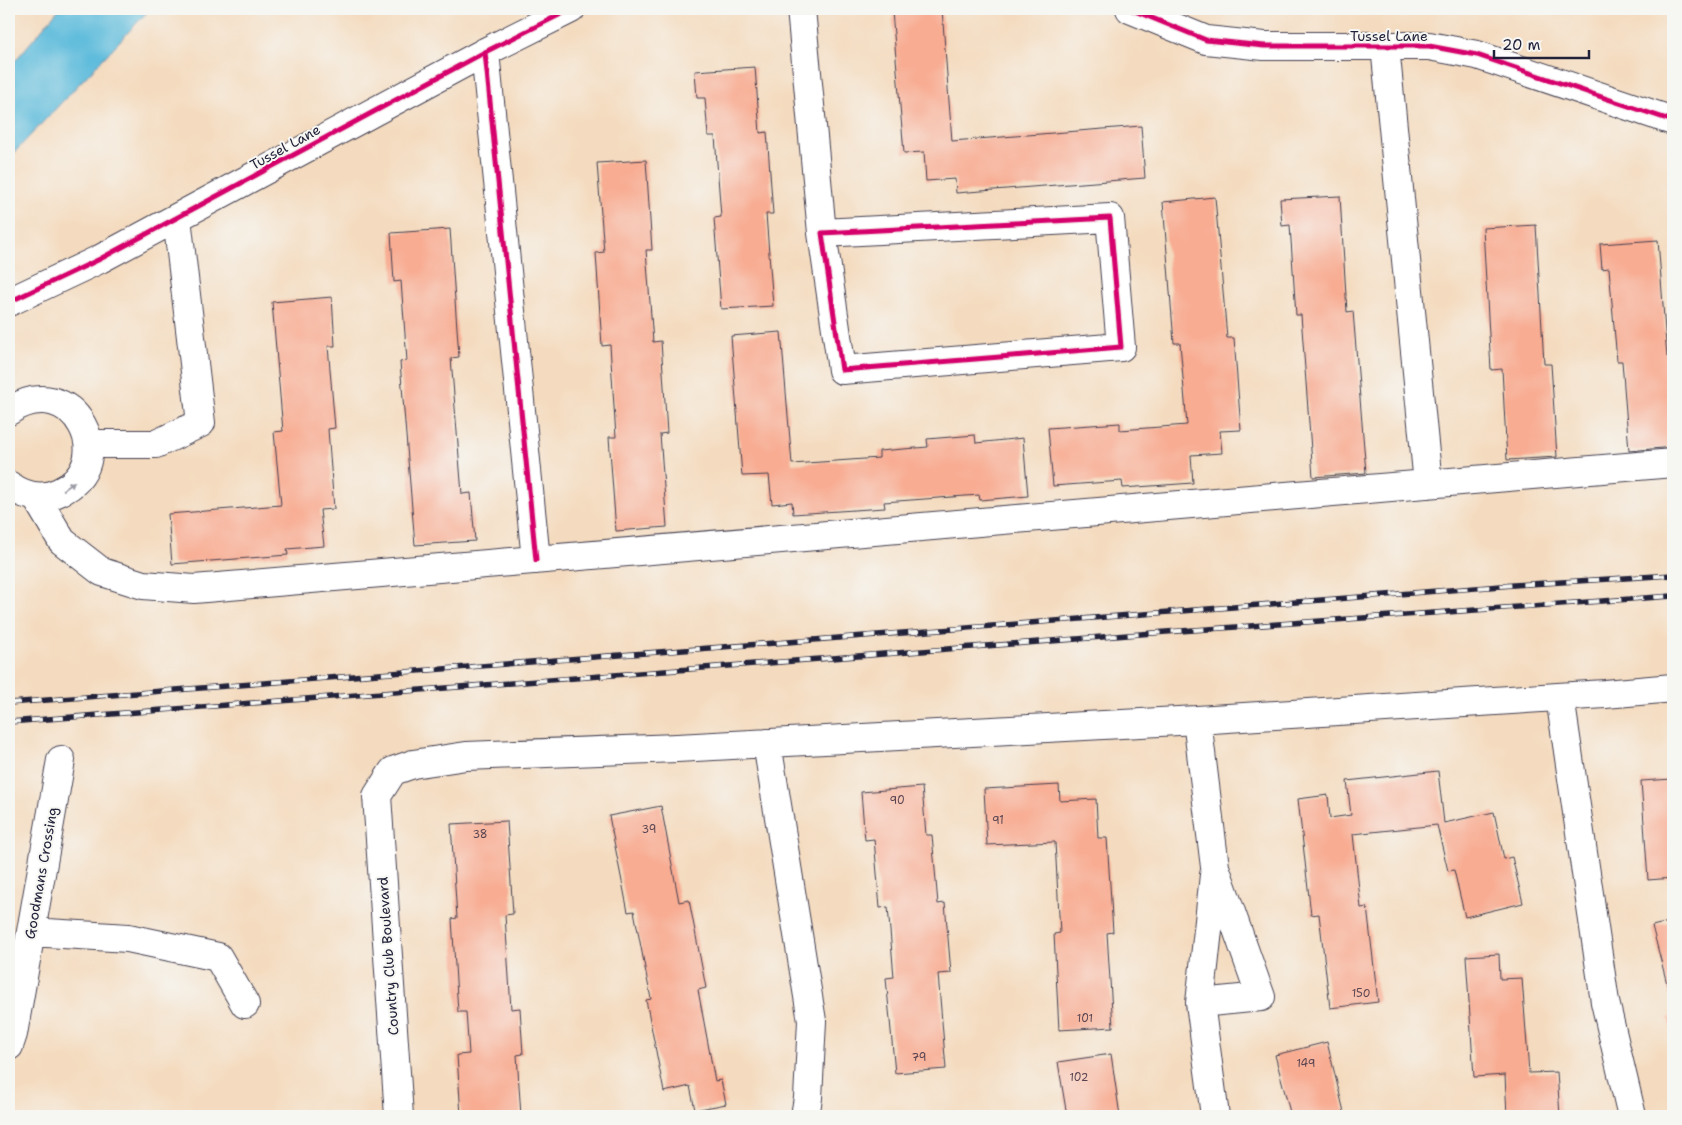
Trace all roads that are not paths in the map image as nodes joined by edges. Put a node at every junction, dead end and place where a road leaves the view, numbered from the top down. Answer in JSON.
{"nodes":[{"id":1,"x":571,"y":9,"type":"edge"},
{"id":2,"x":801,"y":9,"type":"edge"},
{"id":3,"x":1130,"y":9,"type":"edge"},
{"id":4,"x":1385,"y":46,"type":"junction"},
{"id":5,"x":485,"y":52,"type":"junction"},
{"id":6,"x":1673,"y":121,"type":"edge"},
{"id":7,"x":177,"y":218,"type":"junction"},
{"id":8,"x":822,"y":233,"type":"junction"},
{"id":9,"x":9,"y":302,"type":"edge"},
{"id":10,"x":9,"y":411,"type":"edge"},
{"id":11,"x":89,"y":444,"type":"junction"},
{"id":12,"x":1673,"y":463,"type":"edge"},
{"id":13,"x":1428,"y":484,"type":"junction"},
{"id":14,"x":9,"y":485,"type":"edge"},
{"id":15,"x":36,"y":497,"type":"junction"},
{"id":16,"x":536,"y":560,"type":"junction"},
{"id":17,"x":1673,"y":688,"type":"edge"},
{"id":18,"x":1560,"y":697,"type":"junction"},
{"id":19,"x":1197,"y":720,"type":"junction"},
{"id":20,"x":767,"y":743,"type":"junction"},
{"id":21,"x":61,"y":760,"type":"dead end"},
{"id":22,"x":1215,"y":867,"type":"junction"},
{"id":23,"x":31,"y":932,"type":"junction"},
{"id":24,"x":1200,"y":1003,"type":"junction"},
{"id":25,"x":245,"y":1004,"type":"dead end"},
{"id":26,"x":9,"y":1046,"type":"edge"},
{"id":27,"x":399,"y":1116,"type":"edge"},
{"id":28,"x":805,"y":1116,"type":"edge"},
{"id":29,"x":1215,"y":1116,"type":"edge"},
{"id":30,"x":1632,"y":1116,"type":"edge"}],
"edges":[{"from":1,"to":5,"type":"street","name":"Tussel Lane"},
{"from":2,"to":8,"type":"street"},
{"from":3,"to":4,"type":"street","name":"Tussel Lane"},
{"from":4,"to":6,"type":"street","name":"Tussel Lane"},
{"from":4,"to":13,"type":"street"},
{"from":5,"to":7,"type":"street","name":"Tussel Lane"},
{"from":5,"to":16,"type":"street"},
{"from":7,"to":9,"type":"street","name":"Tussel Lane"},
{"from":7,"to":11,"type":"street"},
{"from":8,"to":8,"type":"street"},
{"from":10,"to":11,"type":"street"},
{"from":15,"to":11,"type":"street","one_way":true},
{"from":12,"to":13,"type":"street"},
{"from":13,"to":16,"type":"street"},
{"from":14,"to":15,"type":"street"},
{"from":15,"to":16,"type":"street"},
{"from":17,"to":18,"type":"street"},
{"from":18,"to":19,"type":"street"},
{"from":18,"to":30,"type":"street"},
{"from":19,"to":20,"type":"street"},
{"from":19,"to":22,"type":"street"},
{"from":20,"to":27,"type":"street","name":"Country Club Boulevard"},
{"from":20,"to":28,"type":"street"},
{"from":21,"to":23,"type":"street","name":"Goodmans Crossing"},
{"from":22,"to":24,"type":"street"},
{"from":22,"to":24,"type":"street"},
{"from":23,"to":25,"type":"street"},
{"from":23,"to":26,"type":"street","name":"Goodmans Crossing"},
{"from":24,"to":29,"type":"street"}]}
